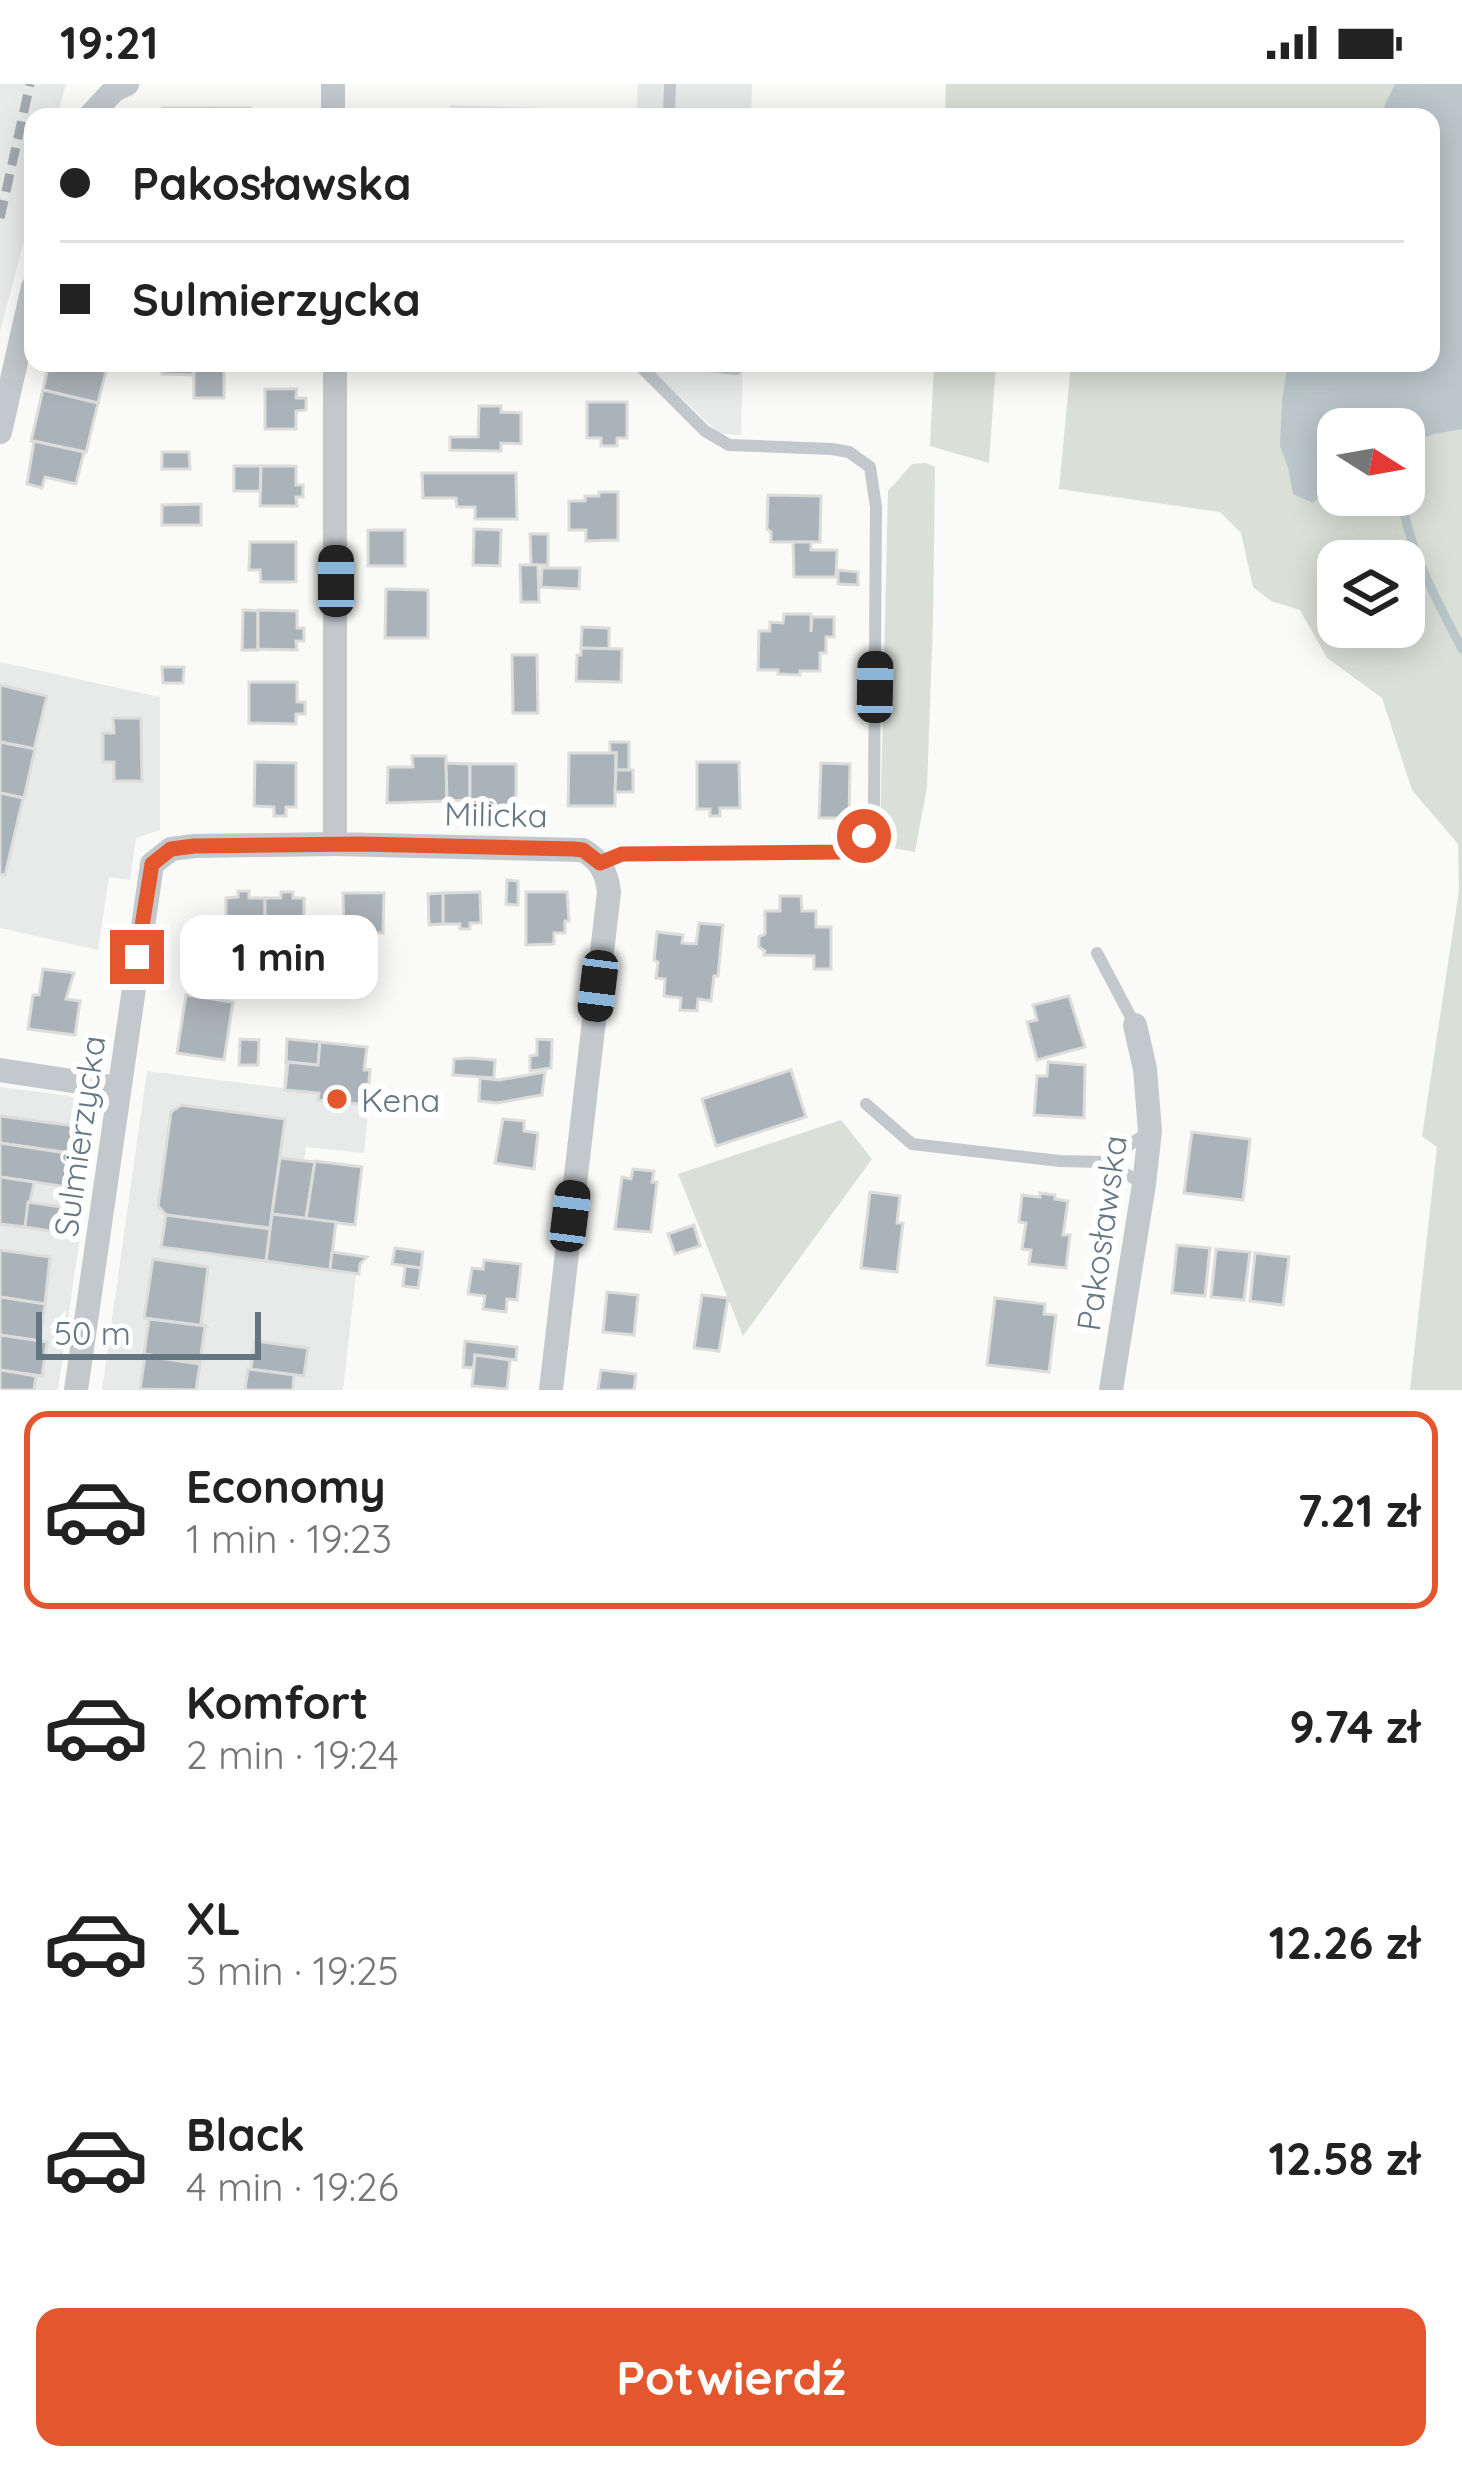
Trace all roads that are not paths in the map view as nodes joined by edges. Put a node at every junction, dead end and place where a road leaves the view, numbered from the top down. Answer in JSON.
{"nodes":[{"id":1,"x":127,"y":84,"type":"edge"},
{"id":2,"x":97,"y":108,"type":"edge"},
{"id":3,"x":24,"y":327,"type":"edge"},
{"id":4,"x":335,"y":372,"type":"edge"},
{"id":5,"x":647,"y":372,"type":"edge"},
{"id":6,"x":0,"y":432,"type":"edge"},
{"id":7,"x":334,"y":844,"type":"junction"},
{"id":8,"x":600,"y":863,"type":"junction"},
{"id":9,"x":1096,"y":952,"type":"dead end"},
{"id":10,"x":1135,"y":1025,"type":"joint"},
{"id":11,"x":0,"y":1070,"type":"edge"},
{"id":12,"x":119,"y":1088,"type":"junction"},
{"id":13,"x":866,"y":1105,"type":"dead end"},
{"id":14,"x":1150,"y":1131,"type":"junction"},
{"id":15,"x":1103,"y":1162,"type":"junction"},
{"id":16,"x":1144,"y":1184,"type":"junction"},
{"id":17,"x":76,"y":1390,"type":"edge"},
{"id":18,"x":551,"y":1390,"type":"edge"},
{"id":19,"x":1111,"y":1390,"type":"edge"}],
"edges":[{"from":1,"to":2,"type":"street"},
{"from":3,"to":6,"type":"street"},
{"from":4,"to":7,"type":"street"},
{"from":5,"to":8,"type":"lane"},
{"from":7,"to":8,"type":"street","name":"Milicka"},
{"from":7,"to":12,"type":"street","name":"Sulmierzycka"},
{"from":8,"to":18,"type":"street"},
{"from":9,"to":10,"type":"lane","name":"Pakosławska"},
{"from":10,"to":14,"type":"street","name":"Pakosławska"},
{"from":11,"to":12,"type":"street"},
{"from":12,"to":17,"type":"street","name":"Sulmierzycka"},
{"from":13,"to":15,"type":"lane"},
{"from":14,"to":15,"type":"lane"},
{"from":14,"to":16,"type":"street","name":"Pakosławska"},
{"from":15,"to":16,"type":"lane"},
{"from":16,"to":19,"type":"street","name":"Pakosławska"}]}
